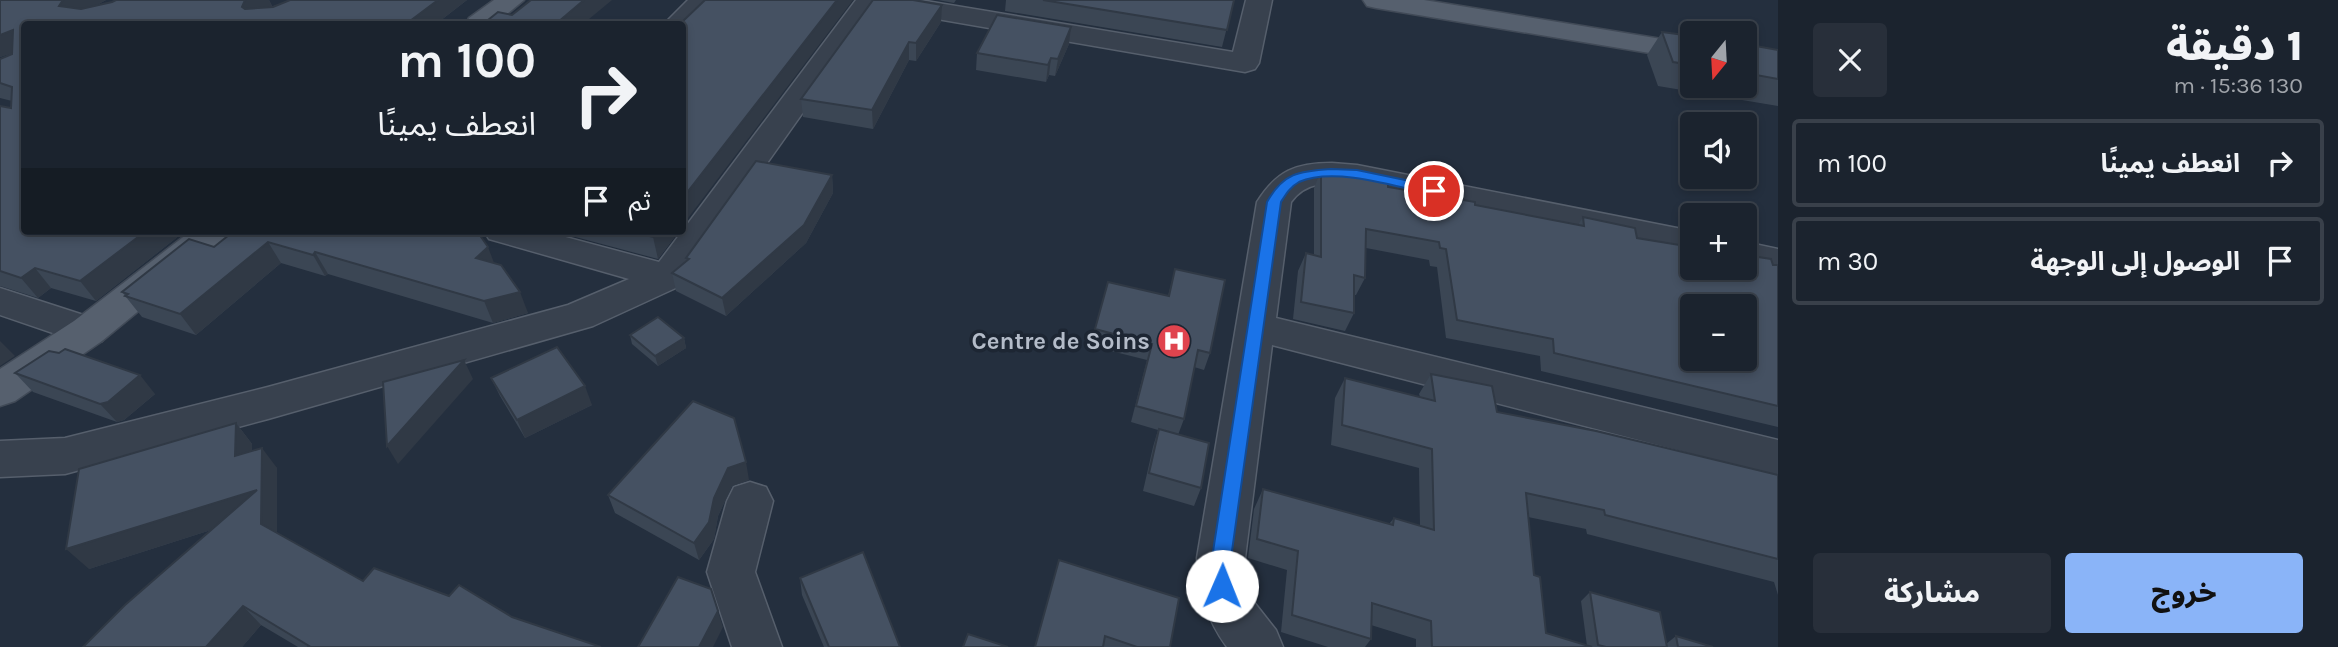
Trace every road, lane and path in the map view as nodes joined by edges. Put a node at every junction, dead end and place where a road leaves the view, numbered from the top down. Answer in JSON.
{"nodes":[{"id":1,"x":510,"y":0,"type":"edge"},
{"id":2,"x":702,"y":0,"type":"edge"},
{"id":3,"x":869,"y":0,"type":"edge"},
{"id":4,"x":875,"y":0,"type":"edge"},
{"id":5,"x":1259,"y":0,"type":"edge"},
{"id":6,"x":1377,"y":0,"type":"edge"},
{"id":7,"x":483,"y":21,"type":"edge"},
{"id":8,"x":680,"y":21,"type":"edge"},
{"id":9,"x":1680,"y":50,"type":"edge"},
{"id":10,"x":209,"y":235,"type":"edge"},
{"id":11,"x":515,"y":235,"type":"edge"},
{"id":12,"x":1680,"y":241,"type":"edge"},
{"id":13,"x":1757,"y":257,"type":"edge"},
{"id":14,"x":1778,"y":261,"type":"edge"},
{"id":15,"x":667,"y":277,"type":"junction"},
{"id":16,"x":0,"y":301,"type":"edge"},
{"id":17,"x":1256,"y":327,"type":"junction"},
{"id":18,"x":88,"y":331,"type":"junction"},
{"id":19,"x":0,"y":390,"type":"edge"},
{"id":20,"x":1778,"y":458,"type":"edge"},
{"id":21,"x":0,"y":459,"type":"edge"},
{"id":22,"x":750,"y":501,"type":"dead end"},
{"id":23,"x":757,"y":647,"type":"edge"},
{"id":24,"x":1258,"y":647,"type":"edge"}],
"edges":[{"from":1,"to":7,"type":"main road"},
{"from":2,"to":8,"type":"street"},
{"from":3,"to":15,"type":"street"},
{"from":4,"to":5,"type":"street"},
{"from":6,"to":9,"type":"main road"},
{"from":10,"to":18,"type":"main road"},
{"from":11,"to":15,"type":"street"},
{"from":12,"to":17,"type":"street"},
{"from":13,"to":14,"type":"street"},
{"from":15,"to":21,"type":"street"},
{"from":16,"to":18,"type":"street"},
{"from":17,"to":20,"type":"street"},
{"from":17,"to":24,"type":"street"},
{"from":18,"to":19,"type":"main road"},
{"from":22,"to":23,"type":"street"}]}
